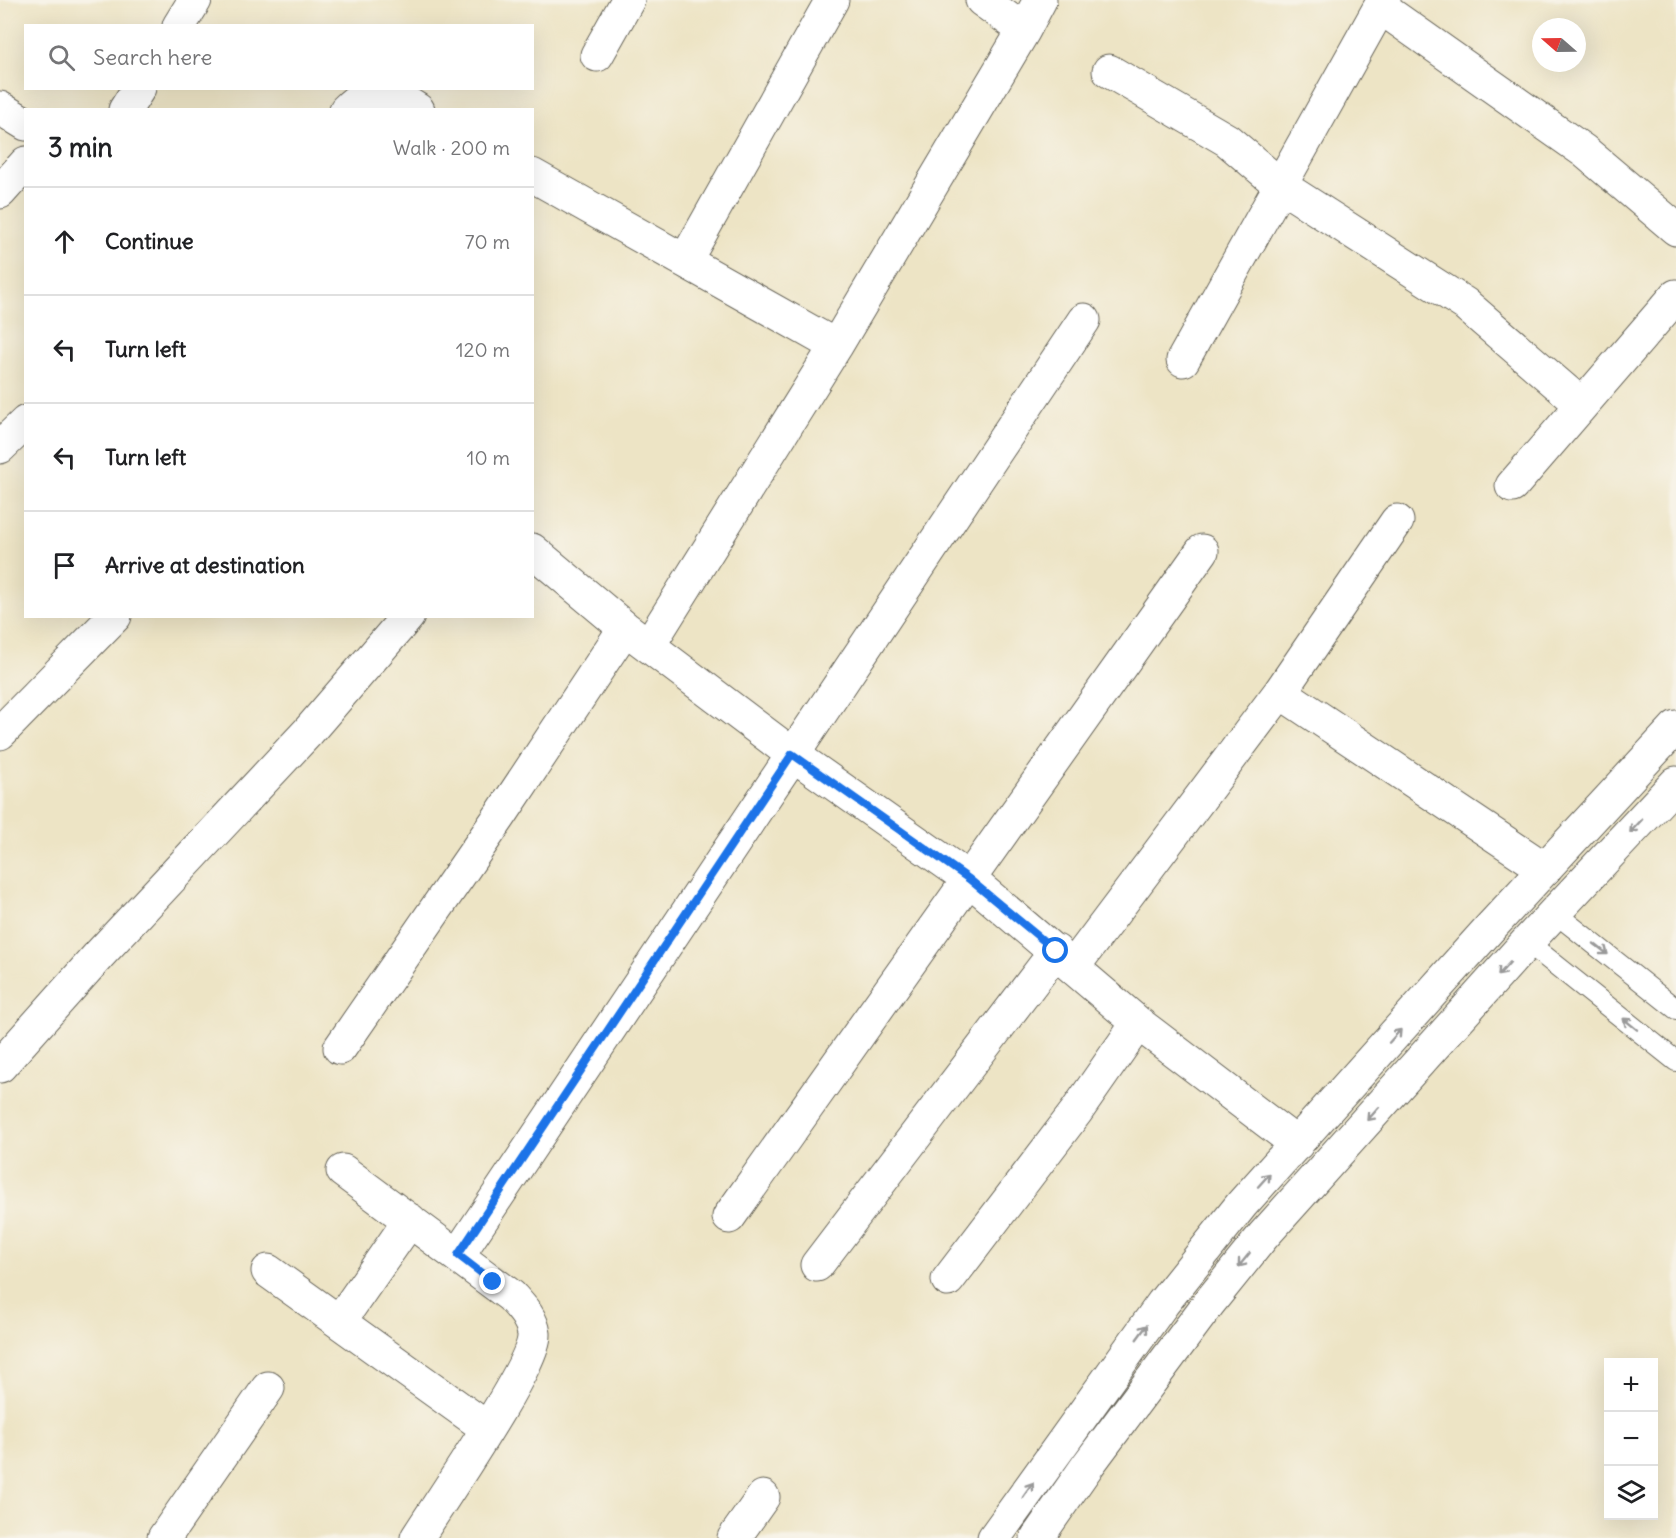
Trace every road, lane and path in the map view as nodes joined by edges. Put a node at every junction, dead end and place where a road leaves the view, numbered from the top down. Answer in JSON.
{"nodes":[{"id":1,"x":195,"y":0,"type":"edge"},
{"id":2,"x":628,"y":0,"type":"edge"},
{"id":3,"x":832,"y":0,"type":"edge"},
{"id":4,"x":982,"y":0,"type":"edge"},
{"id":5,"x":1040,"y":0,"type":"edge"},
{"id":6,"x":1382,"y":4,"type":"edge"},
{"id":7,"x":180,"y":24,"type":"edge"},
{"id":8,"x":1024,"y":30,"type":"junction"},
{"id":9,"x":597,"y":55,"type":"dead end"},
{"id":10,"x":1109,"y":71,"type":"dead end"},
{"id":11,"x":138,"y":90,"type":"edge"},
{"id":12,"x":0,"y":108,"type":"edge"},
{"id":13,"x":126,"y":108,"type":"edge"},
{"id":14,"x":348,"y":108,"type":"edge"},
{"id":15,"x":415,"y":108,"type":"edge"},
{"id":16,"x":24,"y":123,"type":"edge"},
{"id":17,"x":24,"y":165,"type":"edge"},
{"id":18,"x":534,"y":176,"type":"edge"},
{"id":19,"x":1281,"y":186,"type":"junction"},
{"id":20,"x":0,"y":192,"type":"edge"},
{"id":21,"x":1676,"y":229,"type":"edge"},
{"id":22,"x":685,"y":261,"type":"junction"},
{"id":23,"x":1676,"y":296,"type":"edge"},
{"id":24,"x":1084,"y":320,"type":"dead end"},
{"id":25,"x":836,"y":346,"type":"junction"},
{"id":26,"x":1183,"y":360,"type":"dead end"},
{"id":27,"x":1582,"y":405,"type":"junction"},
{"id":28,"x":24,"y":424,"type":"edge"},
{"id":29,"x":0,"y":447,"type":"edge"},
{"id":30,"x":1512,"y":486,"type":"dead end"},
{"id":31,"x":1397,"y":521,"type":"dead end"},
{"id":32,"x":1202,"y":551,"type":"dead end"},
{"id":33,"x":534,"y":552,"type":"edge"},
{"id":34,"x":113,"y":618,"type":"edge"},
{"id":35,"x":406,"y":618,"type":"edge"},
{"id":36,"x":637,"y":637,"type":"junction"},
{"id":37,"x":1280,"y":692,"type":"junction"},
{"id":38,"x":1676,"y":728,"type":"edge"},
{"id":39,"x":0,"y":733,"type":"edge"},
{"id":40,"x":792,"y":754,"type":"junction"},
{"id":41,"x":1676,"y":783,"type":"edge"},
{"id":42,"x":1545,"y":869,"type":"junction"},
{"id":43,"x":969,"y":879,"type":"junction"},
{"id":44,"x":1555,"y":913,"type":"junction"},
{"id":45,"x":1527,"y":942,"type":"junction"},
{"id":46,"x":1065,"y":959,"type":"junction"},
{"id":47,"x":1676,"y":1008,"type":"edge"},
{"id":48,"x":1138,"y":1023,"type":"junction"},
{"id":49,"x":340,"y":1048,"type":"dead end"},
{"id":50,"x":1676,"y":1061,"type":"edge"},
{"id":51,"x":0,"y":1066,"type":"edge"},
{"id":52,"x":1297,"y":1144,"type":"junction"},
{"id":53,"x":343,"y":1171,"type":"dead end"},
{"id":54,"x":729,"y":1217,"type":"dead end"},
{"id":55,"x":411,"y":1221,"type":"junction"},
{"id":56,"x":458,"y":1255,"type":"junction"},
{"id":57,"x":817,"y":1265,"type":"dead end"},
{"id":58,"x":268,"y":1271,"type":"dead end"},
{"id":59,"x":948,"y":1280,"type":"dead end"},
{"id":60,"x":339,"y":1322,"type":"junction"},
{"id":61,"x":268,"y":1388,"type":"dead end"},
{"id":62,"x":487,"y":1428,"type":"junction"},
{"id":63,"x":763,"y":1497,"type":"dead end"},
{"id":64,"x":164,"y":1538,"type":"edge"},
{"id":65,"x":417,"y":1538,"type":"edge"},
{"id":66,"x":734,"y":1538,"type":"edge"},
{"id":67,"x":994,"y":1538,"type":"edge"},
{"id":68,"x":1037,"y":1538,"type":"edge"}],
"edges":[{"from":1,"to":7,"type":"street"},
{"from":2,"to":9,"type":"street"},
{"from":3,"to":22,"type":"street"},
{"from":4,"to":8,"type":"street"},
{"from":5,"to":8,"type":"street"},
{"from":6,"to":19,"type":"street"},
{"from":6,"to":21,"type":"street"},
{"from":8,"to":25,"type":"street"},
{"from":10,"to":19,"type":"street"},
{"from":11,"to":13,"type":"street"},
{"from":12,"to":16,"type":"street"},
{"from":14,"to":15,"type":"street"},
{"from":17,"to":20,"type":"street"},
{"from":18,"to":22,"type":"street"},
{"from":19,"to":26,"type":"street"},
{"from":19,"to":27,"type":"street"},
{"from":22,"to":25,"type":"street"},
{"from":23,"to":27,"type":"street"},
{"from":24,"to":40,"type":"street"},
{"from":25,"to":36,"type":"street"},
{"from":27,"to":30,"type":"street"},
{"from":28,"to":29,"type":"street"},
{"from":31,"to":37,"type":"street"},
{"from":32,"to":43,"type":"street"},
{"from":33,"to":36,"type":"street"},
{"from":34,"to":39,"type":"street"},
{"from":35,"to":51,"type":"street"},
{"from":36,"to":40,"type":"street"},
{"from":36,"to":49,"type":"street"},
{"from":37,"to":42,"type":"street"},
{"from":37,"to":46,"type":"street"},
{"from":38,"to":42,"type":"street"},
{"from":40,"to":43,"type":"street"},
{"from":40,"to":56,"type":"street"},
{"from":41,"to":44,"type":"street","one_way":true},
{"from":52,"to":42,"type":"street","one_way":true},
{"from":43,"to":46,"type":"street"},
{"from":43,"to":54,"type":"street"},
{"from":44,"to":45,"type":"street"},
{"from":44,"to":47,"type":"lane","one_way":true},
{"from":50,"to":45,"type":"lane","one_way":true},
{"from":45,"to":68,"type":"street","one_way":true},
{"from":46,"to":48,"type":"street"},
{"from":46,"to":57,"type":"street"},
{"from":48,"to":52,"type":"street"},
{"from":48,"to":59,"type":"street"},
{"from":67,"to":52,"type":"street","one_way":true},
{"from":53,"to":55,"type":"street"},
{"from":55,"to":56,"type":"street"},
{"from":55,"to":60,"type":"street"},
{"from":56,"to":62,"type":"street"},
{"from":58,"to":60,"type":"street"},
{"from":60,"to":62,"type":"street"},
{"from":61,"to":64,"type":"street"},
{"from":62,"to":65,"type":"street"},
{"from":63,"to":66,"type":"street"}]}
